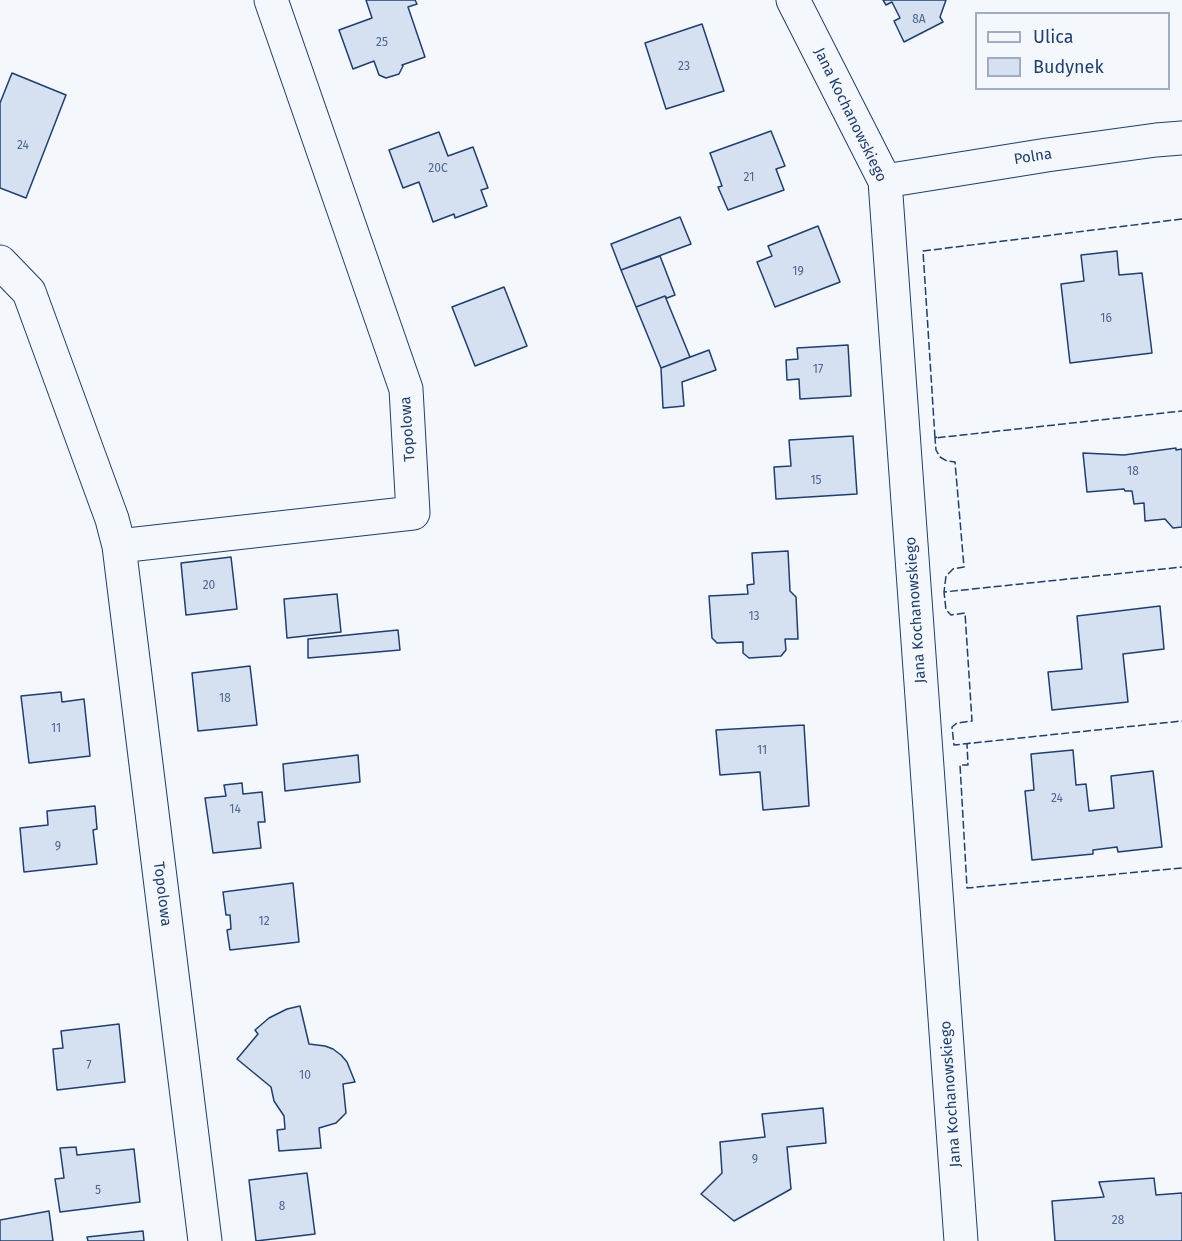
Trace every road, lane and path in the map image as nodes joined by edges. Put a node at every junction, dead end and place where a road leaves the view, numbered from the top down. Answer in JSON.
{"nodes":[{"id":1,"x":271,"y":0,"type":"edge"},
{"id":2,"x":793,"y":0,"type":"edge"},
{"id":3,"x":1182,"y":138,"type":"edge"},
{"id":4,"x":885,"y":180,"type":"junction"},
{"id":5,"x":0,"y":262,"type":"edge"},
{"id":6,"x":118,"y":546,"type":"junction"},
{"id":7,"x":206,"y":1241,"type":"edge"},
{"id":8,"x":961,"y":1241,"type":"edge"}],
"edges":[{"from":1,"to":6,"type":"street","name":"Topolowa"},
{"from":2,"to":4,"type":"street","name":"Jana Kochanowskiego"},
{"from":3,"to":4,"type":"street","name":"Polna"},
{"from":4,"to":8,"type":"street","name":"Jana Kochanowskiego"},
{"from":5,"to":6,"type":"street","name":"Topolowa"},
{"from":6,"to":7,"type":"street","name":"Topolowa"}]}
